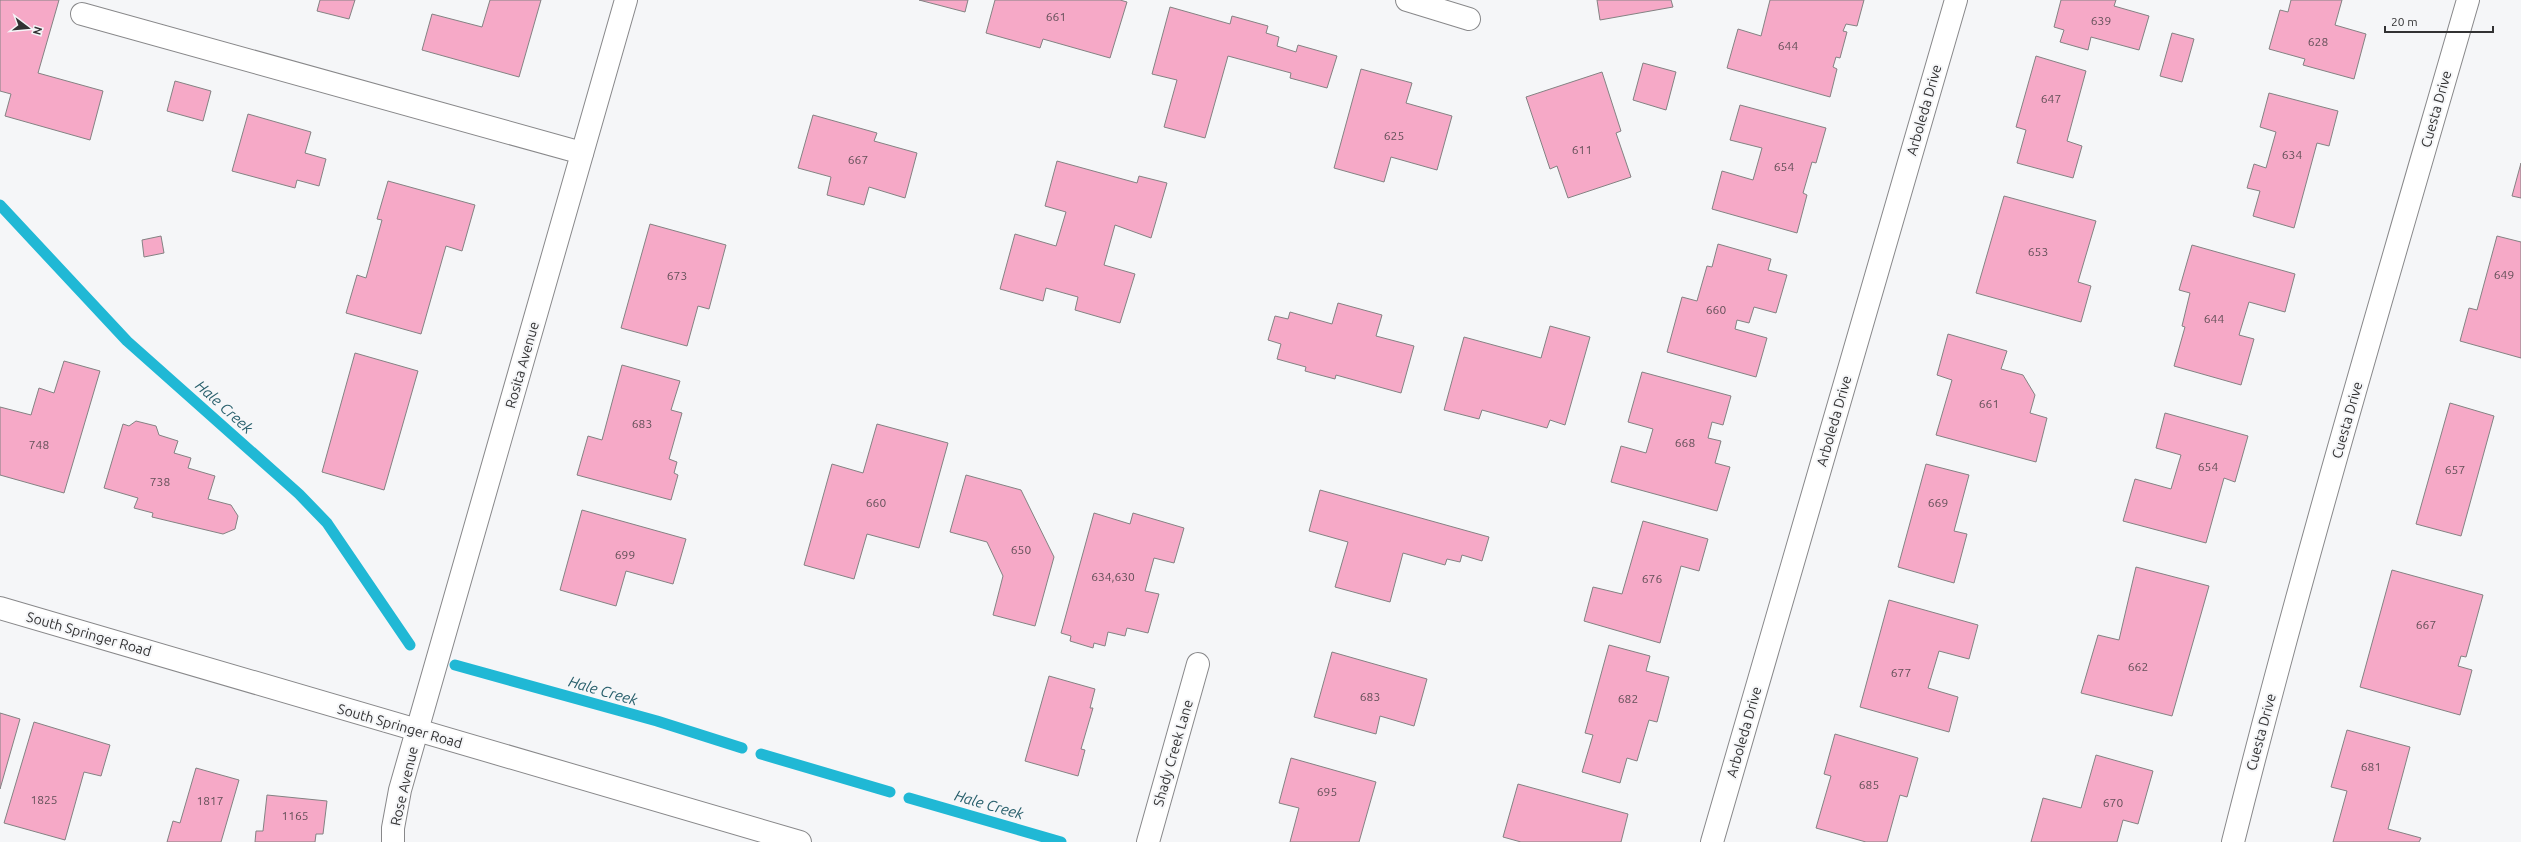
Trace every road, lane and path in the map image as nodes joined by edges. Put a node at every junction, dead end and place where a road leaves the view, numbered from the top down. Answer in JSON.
{"nodes":[{"id":1,"x":626,"y":0,"type":"edge"},
{"id":2,"x":1407,"y":0,"type":"edge"},
{"id":3,"x":1956,"y":0,"type":"edge"},
{"id":4,"x":2468,"y":0,"type":"edge"},
{"id":5,"x":82,"y":14,"type":"dead end"},
{"id":6,"x":1469,"y":18,"type":"dead end"},
{"id":7,"x":582,"y":153,"type":"junction"},
{"id":8,"x":0,"y":608,"type":"edge"},
{"id":9,"x":1198,"y":664,"type":"dead end"},
{"id":10,"x":417,"y":731,"type":"junction"},
{"id":11,"x":393,"y":842,"type":"edge"},
{"id":12,"x":800,"y":842,"type":"edge"},
{"id":13,"x":1148,"y":842,"type":"edge"},
{"id":14,"x":1712,"y":842,"type":"edge"},
{"id":15,"x":2233,"y":842,"type":"edge"}],
"edges":[{"from":1,"to":7,"type":"street","name":"Rosita Avenue"},
{"from":2,"to":6,"type":"street"},
{"from":3,"to":14,"type":"street","name":"Arboleda Drive"},
{"from":4,"to":15,"type":"street","name":"Cuesta Drive"},
{"from":5,"to":7,"type":"street"},
{"from":7,"to":10,"type":"street","name":"Rosita Avenue"},
{"from":8,"to":10,"type":"street","name":"South Springer Road"},
{"from":9,"to":13,"type":"street","name":"Shady Creek Lane"},
{"from":10,"to":11,"type":"street","name":"Rose Avenue"},
{"from":10,"to":12,"type":"street","name":"South Springer Road"}]}
